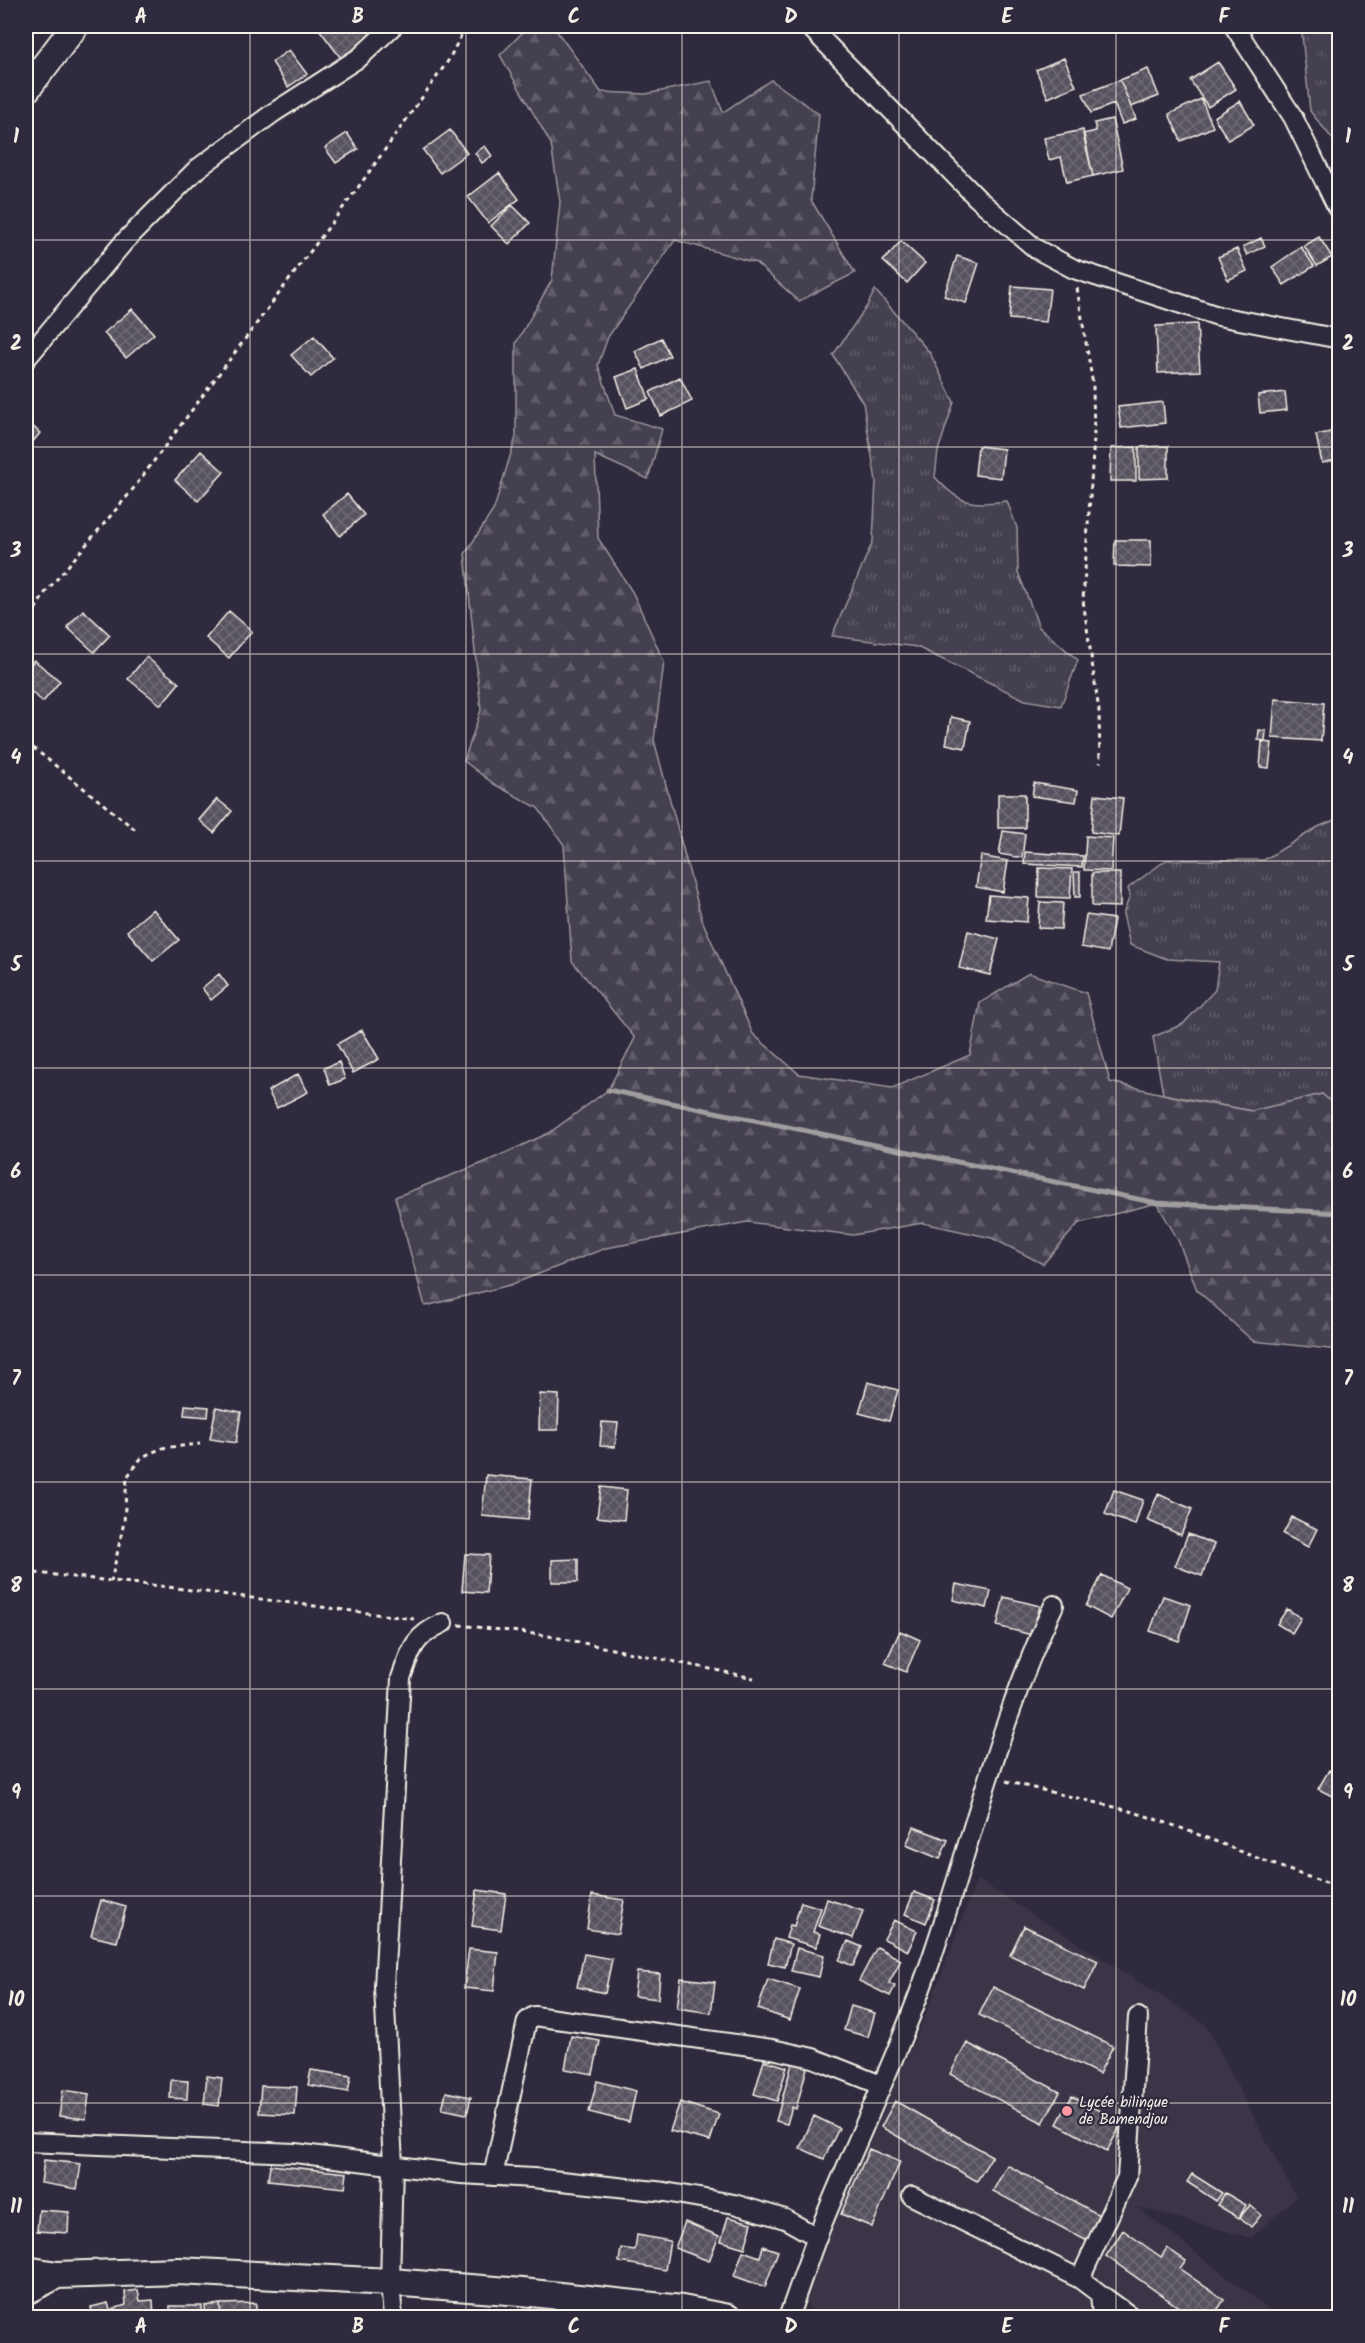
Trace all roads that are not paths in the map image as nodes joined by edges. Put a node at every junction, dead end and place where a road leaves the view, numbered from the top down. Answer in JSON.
{"nodes":[{"id":1,"x":75,"y":26,"type":"edge"},
{"id":2,"x":393,"y":26,"type":"edge"},
{"id":3,"x":809,"y":26,"type":"edge"},
{"id":4,"x":1234,"y":26,"type":"edge"},
{"id":5,"x":26,"y":90,"type":"edge"},
{"id":6,"x":1340,"y":213,"type":"edge"},
{"id":7,"x":1340,"y":339,"type":"edge"},
{"id":8,"x":26,"y":359,"type":"edge"},
{"id":9,"x":1054,"y":1605,"type":"dead end"},
{"id":10,"x":443,"y":1623,"type":"road end"},
{"id":11,"x":1138,"y":2017,"type":"dead end"},
{"id":12,"x":881,"y":2085,"type":"junction"},
{"id":13,"x":26,"y":2142,"type":"edge"},
{"id":14,"x":393,"y":2164,"type":"junction"},
{"id":15,"x":494,"y":2176,"type":"junction"},
{"id":16,"x":912,"y":2196,"type":"dead end"},
{"id":17,"x":817,"y":2237,"type":"junction"},
{"id":18,"x":26,"y":2270,"type":"edge"},
{"id":19,"x":57,"y":2275,"type":"junction"},
{"id":20,"x":1080,"y":2279,"type":"junction"},
{"id":21,"x":390,"y":2282,"type":"junction"},
{"id":22,"x":26,"y":2291,"type":"edge"},
{"id":23,"x":1100,"y":2294,"type":"junction"},
{"id":24,"x":393,"y":2318,"type":"edge"},
{"id":25,"x":728,"y":2318,"type":"edge"},
{"id":26,"x":788,"y":2318,"type":"edge"},
{"id":27,"x":1102,"y":2318,"type":"edge"},
{"id":28,"x":1133,"y":2318,"type":"edge"}],
"edges":[{"from":1,"to":5,"type":"main road"},
{"from":2,"to":8,"type":"street"},
{"from":3,"to":7,"type":"street"},
{"from":4,"to":6,"type":"street"},
{"from":9,"to":12,"type":"street"},
{"from":10,"to":14,"type":"street"},
{"from":11,"to":20,"type":"street"},
{"from":12,"to":15,"type":"street"},
{"from":12,"to":17,"type":"street"},
{"from":13,"to":14,"type":"street"},
{"from":14,"to":15,"type":"street"},
{"from":14,"to":21,"type":"street"},
{"from":15,"to":17,"type":"street"},
{"from":16,"to":20,"type":"street"},
{"from":17,"to":26,"type":"street"},
{"from":18,"to":19,"type":"main road"},
{"from":19,"to":21,"type":"main road"},
{"from":19,"to":22,"type":"main road"},
{"from":20,"to":23,"type":"street"},
{"from":21,"to":24,"type":"street"},
{"from":21,"to":25,"type":"main road"},
{"from":23,"to":27,"type":"street"},
{"from":23,"to":28,"type":"street"}]}
